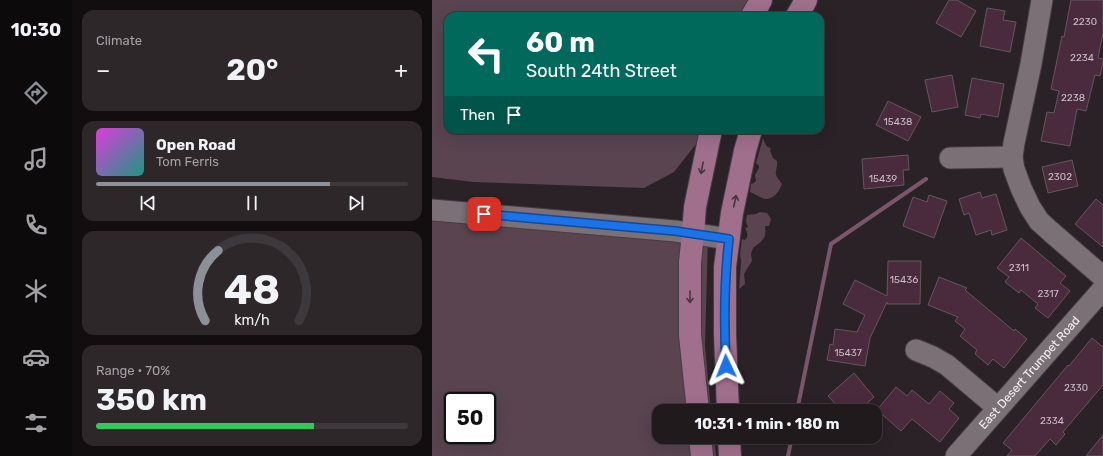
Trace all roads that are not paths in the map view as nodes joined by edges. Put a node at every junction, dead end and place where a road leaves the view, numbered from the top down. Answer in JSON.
{"nodes":[{"id":1,"x":761,"y":0,"type":"edge"},
{"id":2,"x":806,"y":0,"type":"edge"},
{"id":3,"x":1042,"y":0,"type":"edge"},
{"id":4,"x":754,"y":12,"type":"edge"},
{"id":5,"x":799,"y":12,"type":"edge"},
{"id":6,"x":710,"y":134,"type":"edge"},
{"id":7,"x":750,"y":134,"type":"edge"},
{"id":8,"x":1012,"y":157,"type":"junction"},
{"id":9,"x":950,"y":158,"type":"dead end"},
{"id":10,"x":432,"y":210,"type":"edge"},
{"id":11,"x":694,"y":234,"type":"junction"},
{"id":12,"x":729,"y":239,"type":"junction"},
{"id":13,"x":1103,"y":277,"type":"edge"},
{"id":14,"x":1103,"y":289,"type":"edge"},
{"id":15,"x":916,"y":350,"type":"dead end"},
{"id":16,"x":697,"y":404,"type":"edge"},
{"id":17,"x":728,"y":404,"type":"edge"},
{"id":18,"x":998,"y":408,"type":"junction"},
{"id":19,"x":701,"y":444,"type":"edge"},
{"id":20,"x":729,"y":444,"type":"edge"},
{"id":21,"x":702,"y":456,"type":"edge"},
{"id":22,"x":730,"y":456,"type":"edge"},
{"id":23,"x":956,"y":456,"type":"edge"}],
"edges":[{"from":1,"to":4,"type":"main road"},
{"from":2,"to":5,"type":"main road"},
{"from":3,"to":8,"type":"street"},
{"from":6,"to":11,"type":"main road","one_way":true},
{"from":12,"to":7,"type":"main road","one_way":true},
{"from":8,"to":9,"type":"street"},
{"from":8,"to":13,"type":"street"},
{"from":10,"to":11,"type":"street"},
{"from":11,"to":12,"type":"street"},
{"from":11,"to":16,"type":"main road","one_way":true},
{"from":12,"to":17,"type":"main road"},
{"from":14,"to":18,"type":"street","name":"East Desert Trumpet Road"},
{"from":15,"to":18,"type":"street"},
{"from":18,"to":23,"type":"street","name":"East Desert Trumpet Road"},
{"from":19,"to":21,"type":"main road"},
{"from":20,"to":22,"type":"main road"}]}
